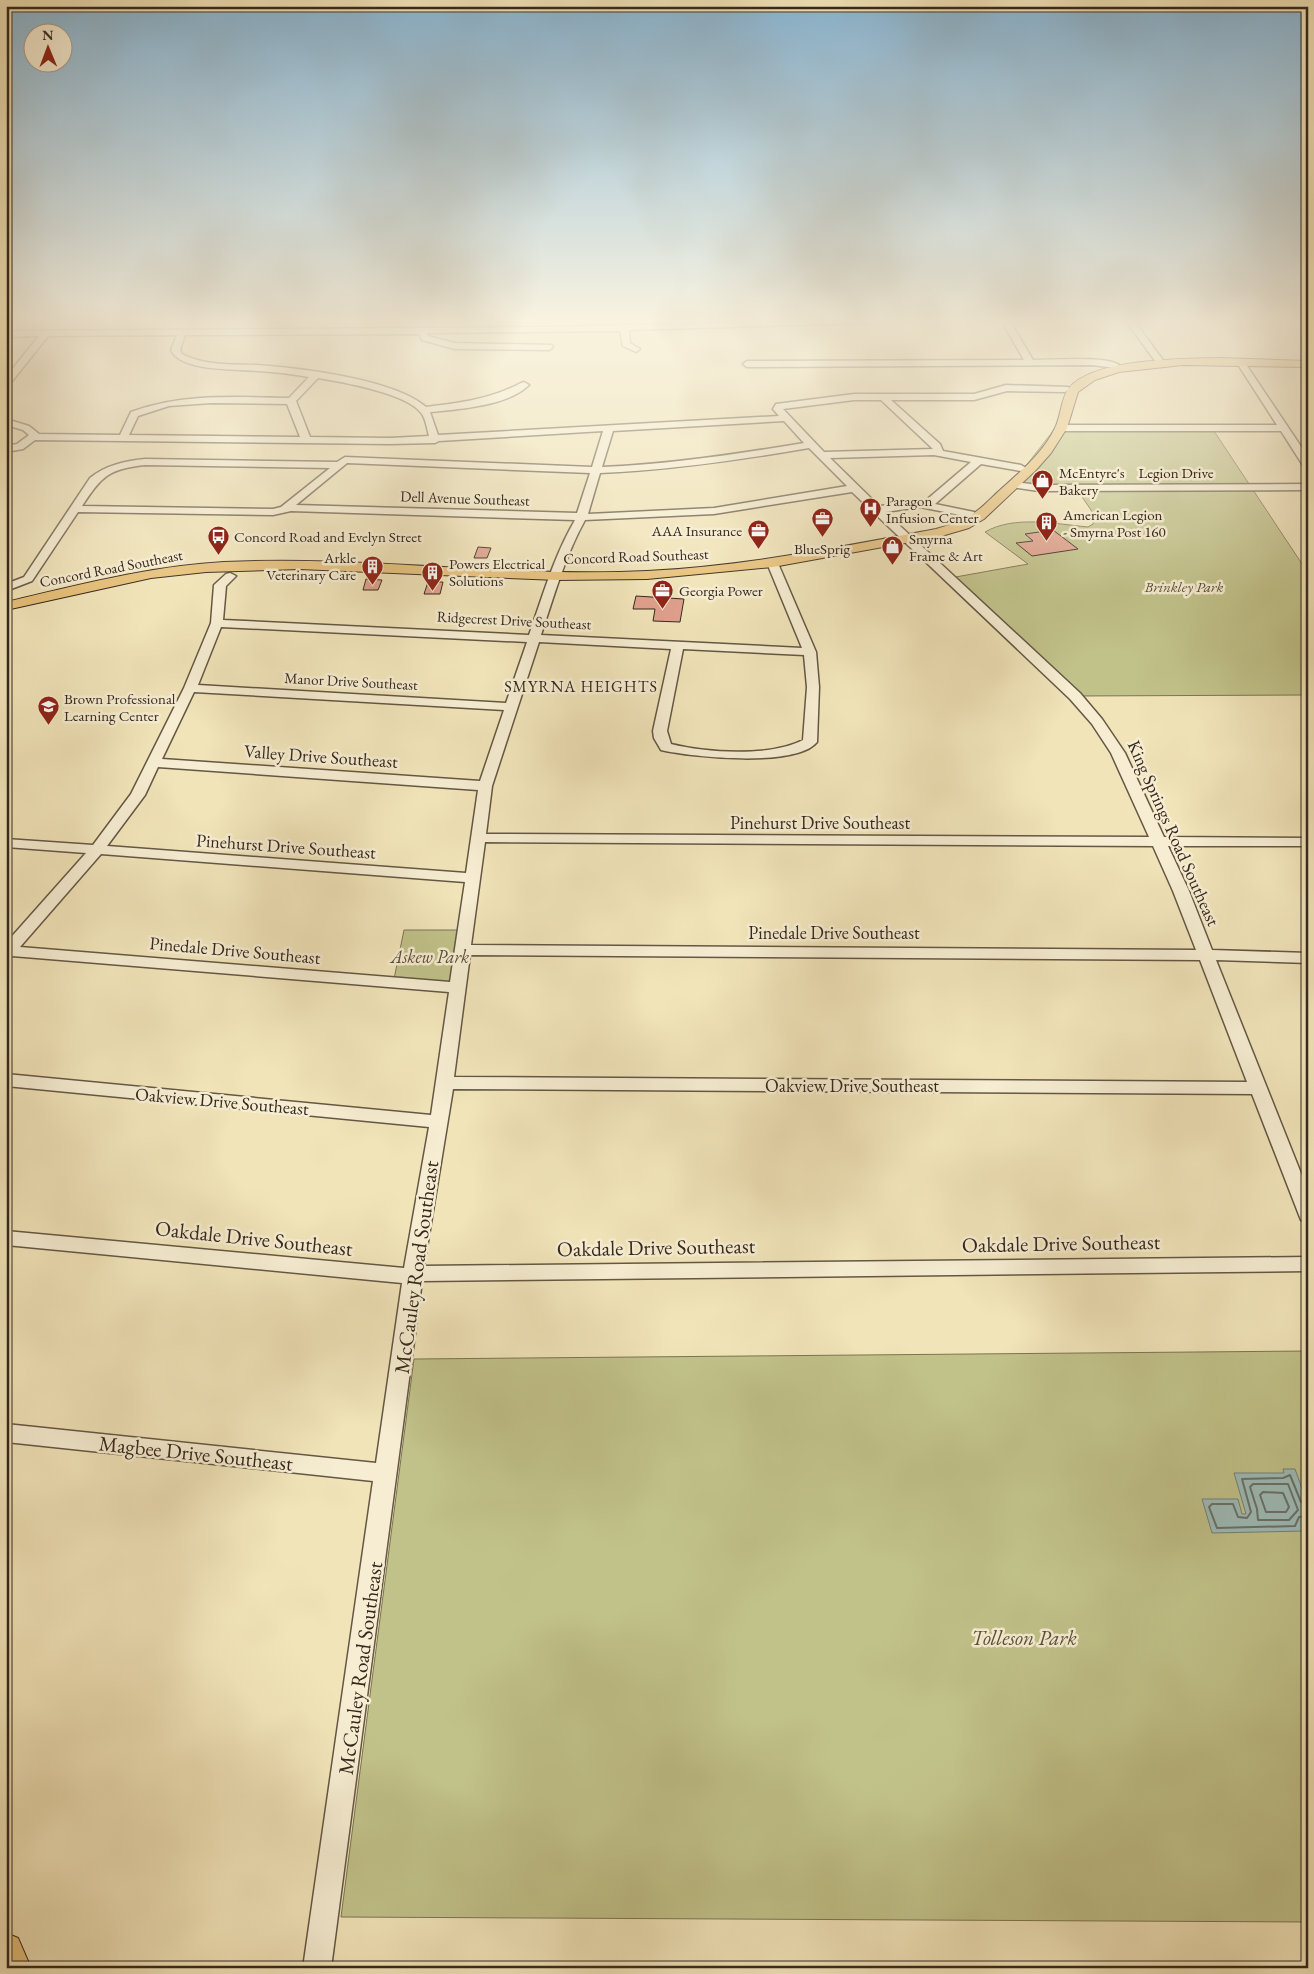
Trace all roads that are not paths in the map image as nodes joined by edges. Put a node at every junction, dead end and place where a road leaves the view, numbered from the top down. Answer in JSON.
{"nodes":[{"id":1,"x":145,"y":410,"type":"edge"},
{"id":2,"x":295,"y":410,"type":"edge"},
{"id":3,"x":425,"y":410,"type":"edge"},
{"id":4,"x":779,"y":410,"type":"edge"},
{"id":5,"x":897,"y":410,"type":"edge"},
{"id":6,"x":1057,"y":410,"type":"edge"},
{"id":7,"x":1067,"y":410,"type":"edge"},
{"id":8,"x":1272,"y":410,"type":"edge"},
{"id":9,"x":785,"y":418,"type":"junction"},
{"id":10,"x":6,"y":422,"type":"edge"},
{"id":11,"x":1061,"y":428,"type":"junction"},
{"id":12,"x":1284,"y":428,"type":"junction"},
{"id":13,"x":609,"y":429,"type":"junction"},
{"id":14,"x":125,"y":436,"type":"junction"},
{"id":15,"x":34,"y":437,"type":"junction"},
{"id":16,"x":306,"y":440,"type":"junction"},
{"id":17,"x":435,"y":440,"type":"junction"},
{"id":18,"x":362,"y":441,"type":"junction"},
{"id":19,"x":811,"y":445,"type":"junction"},
{"id":20,"x":6,"y":449,"type":"edge"},
{"id":21,"x":934,"y":452,"type":"junction"},
{"id":22,"x":822,"y":455,"type":"junction"},
{"id":23,"x":978,"y":460,"type":"junction"},
{"id":24,"x":342,"y":462,"type":"junction"},
{"id":25,"x":1308,"y":465,"type":"edge"},
{"id":26,"x":1021,"y":468,"type":"junction"},
{"id":27,"x":596,"y":470,"type":"junction"},
{"id":28,"x":1014,"y":485,"type":"junction"},
{"id":29,"x":1308,"y":487,"type":"edge"},
{"id":30,"x":854,"y":488,"type":"junction"},
{"id":31,"x":927,"y":504,"type":"junction"},
{"id":32,"x":286,"y":508,"type":"junction"},
{"id":33,"x":74,"y":509,"type":"junction"},
{"id":34,"x":876,"y":510,"type":"junction"},
{"id":35,"x":970,"y":514,"type":"junction"},
{"id":36,"x":581,"y":518,"type":"junction"},
{"id":37,"x":906,"y":536,"type":"junction"},
{"id":38,"x":772,"y":563,"type":"junction"},
{"id":39,"x":557,"y":572,"type":"junction"},
{"id":40,"x":230,"y":576,"type":"dead end"},
{"id":41,"x":6,"y":588,"type":"edge"},
{"id":42,"x":6,"y":598,"type":"edge"},
{"id":43,"x":6,"y":606,"type":"edge"},
{"id":44,"x":217,"y":623,"type":"junction"},
{"id":45,"x":536,"y":637,"type":"junction"},
{"id":46,"x":678,"y":645,"type":"junction"},
{"id":47,"x":810,"y":652,"type":"junction"},
{"id":48,"x":190,"y":688,"type":"junction"},
{"id":49,"x":511,"y":706,"type":"junction"},
{"id":50,"x":154,"y":764,"type":"junction"},
{"id":51,"x":485,"y":786,"type":"junction"},
{"id":52,"x":479,"y":838,"type":"junction"},
{"id":53,"x":1308,"y":842,"type":"edge"},
{"id":54,"x":6,"y":843,"type":"edge"},
{"id":55,"x":1160,"y":843,"type":"junction"},
{"id":56,"x":97,"y":850,"type":"junction"},
{"id":57,"x":473,"y":878,"type":"junction"},
{"id":58,"x":463,"y":950,"type":"junction"},
{"id":59,"x":7,"y":951,"type":"edge"},
{"id":60,"x":1205,"y":954,"type":"junction"},
{"id":61,"x":1308,"y":958,"type":"edge"},
{"id":62,"x":458,"y":988,"type":"junction"},
{"id":63,"x":6,"y":1080,"type":"edge"},
{"id":64,"x":445,"y":1083,"type":"junction"},
{"id":65,"x":1259,"y":1088,"type":"junction"},
{"id":66,"x":438,"y":1122,"type":"junction"},
{"id":67,"x":1308,"y":1215,"type":"edge"},
{"id":68,"x":6,"y":1238,"type":"edge"},
{"id":69,"x":1308,"y":1264,"type":"edge"},
{"id":70,"x":413,"y":1274,"type":"junction"},
{"id":71,"x":6,"y":1433,"type":"edge"},
{"id":72,"x":387,"y":1473,"type":"junction"},
{"id":73,"x":6,"y":1950,"type":"edge"},
{"id":74,"x":14,"y":1968,"type":"edge"},
{"id":75,"x":317,"y":1968,"type":"edge"}],
"edges":[{"from":1,"to":14,"type":"street"},
{"from":2,"to":16,"type":"street"},
{"from":3,"to":17,"type":"street"},
{"from":4,"to":9,"type":"street"},
{"from":5,"to":21,"type":"street"},
{"from":6,"to":26,"type":"main road","name":"Concord Road Southeast"},
{"from":7,"to":11,"type":"main road","name":"Concord Road Southeast"},
{"from":8,"to":12,"type":"street"},
{"from":9,"to":13,"type":"street"},
{"from":9,"to":19,"type":"street"},
{"from":10,"to":15,"type":"street"},
{"from":11,"to":12,"type":"street"},
{"from":11,"to":28,"type":"main road","name":"Concord Road Southeast"},
{"from":12,"to":25,"type":"street"},
{"from":13,"to":17,"type":"street"},
{"from":13,"to":27,"type":"street","name":"McCauley Road Southeast"},
{"from":14,"to":15,"type":"street"},
{"from":14,"to":16,"type":"street"},
{"from":15,"to":20,"type":"street"},
{"from":16,"to":18,"type":"street"},
{"from":17,"to":18,"type":"street"},
{"from":18,"to":24,"type":"street"},
{"from":19,"to":22,"type":"street"},
{"from":19,"to":27,"type":"street"},
{"from":21,"to":22,"type":"street"},
{"from":21,"to":23,"type":"street"},
{"from":22,"to":30,"type":"street"},
{"from":23,"to":26,"type":"street"},
{"from":23,"to":31,"type":"street"},
{"from":24,"to":27,"type":"street"},
{"from":24,"to":32,"type":"street"},
{"from":24,"to":33,"type":"street"},
{"from":26,"to":35,"type":"main road","name":"Concord Road Southeast"},
{"from":27,"to":36,"type":"street","name":"McCauley Road Southeast"},
{"from":28,"to":29,"type":"street","name":"Legion Drive"},
{"from":28,"to":37,"type":"main road","name":"Concord Road Southeast"},
{"from":30,"to":34,"type":"street"},
{"from":30,"to":36,"type":"street","name":"Dell Avenue Southeast"},
{"from":31,"to":34,"type":"street"},
{"from":31,"to":35,"type":"street"},
{"from":32,"to":33,"type":"street","name":"Dell Avenue Southeast"},
{"from":32,"to":36,"type":"street","name":"Dell Avenue Southeast"},
{"from":33,"to":41,"type":"street"},
{"from":34,"to":37,"type":"street"},
{"from":35,"to":37,"type":"main road","name":"Concord Road Southeast"},
{"from":36,"to":39,"type":"street","name":"McCauley Road Southeast"},
{"from":37,"to":38,"type":"main road","name":"Concord Road Southeast"},
{"from":37,"to":39,"type":"main road","name":"Concord Road Southeast"},
{"from":37,"to":55,"type":"street","name":"King Springs Road Southeast"},
{"from":38,"to":39,"type":"main road","name":"Concord Road Southeast"},
{"from":38,"to":47,"type":"street"},
{"from":39,"to":42,"type":"main road","name":"Concord Road Southeast"},
{"from":39,"to":43,"type":"main road","name":"Concord Road Southeast"},
{"from":39,"to":45,"type":"street","name":"McCauley Road Southeast"},
{"from":40,"to":44,"type":"street"},
{"from":44,"to":45,"type":"street","name":"Ridgecrest Drive Southeast"},
{"from":44,"to":48,"type":"street"},
{"from":45,"to":46,"type":"street","name":"Ridgecrest Drive Southeast"},
{"from":45,"to":49,"type":"street","name":"McCauley Road Southeast"},
{"from":46,"to":47,"type":"street","name":"Ridgecrest Drive Southeast"},
{"from":46,"to":47,"type":"street"},
{"from":48,"to":49,"type":"street","name":"Manor Drive Southeast"},
{"from":48,"to":50,"type":"street"},
{"from":49,"to":51,"type":"street","name":"McCauley Road Southeast"},
{"from":50,"to":51,"type":"street","name":"Valley Drive Southeast"},
{"from":50,"to":56,"type":"street"},
{"from":51,"to":52,"type":"street","name":"McCauley Road Southeast"},
{"from":52,"to":55,"type":"street","name":"Pinehurst Drive Southeast"},
{"from":52,"to":57,"type":"street","name":"McCauley Road Southeast"},
{"from":53,"to":55,"type":"street","name":"Pinehurst Drive Southeast"},
{"from":54,"to":56,"type":"street","name":"Pinehurst Drive Southeast"},
{"from":55,"to":60,"type":"street","name":"King Springs Road Southeast"},
{"from":56,"to":57,"type":"street","name":"Pinehurst Drive Southeast"},
{"from":56,"to":59,"type":"street"},
{"from":57,"to":58,"type":"street","name":"McCauley Road Southeast"},
{"from":58,"to":60,"type":"street","name":"Pinedale Drive Southeast"},
{"from":58,"to":62,"type":"street","name":"McCauley Road Southeast"},
{"from":59,"to":62,"type":"street","name":"Pinedale Drive Southeast"},
{"from":60,"to":61,"type":"street","name":"Pinedale Drive Southeast"},
{"from":60,"to":65,"type":"street","name":"King Springs Road Southeast"},
{"from":62,"to":64,"type":"street","name":"McCauley Road Southeast"},
{"from":63,"to":66,"type":"street","name":"Oakview Drive Southeast"},
{"from":64,"to":65,"type":"street","name":"Oakview Drive Southeast"},
{"from":64,"to":66,"type":"street","name":"McCauley Road Southeast"},
{"from":65,"to":67,"type":"street","name":"King Springs Road Southeast"},
{"from":66,"to":70,"type":"street","name":"McCauley Road Southeast"},
{"from":68,"to":70,"type":"street","name":"Oakdale Drive Southeast"},
{"from":69,"to":70,"type":"street","name":"Oakdale Drive Southeast"},
{"from":70,"to":72,"type":"street","name":"McCauley Road Southeast"},
{"from":71,"to":72,"type":"street","name":"Magbee Drive Southeast"},
{"from":72,"to":75,"type":"street","name":"McCauley Road Southeast"},
{"from":73,"to":74,"type":"main road"}]}
